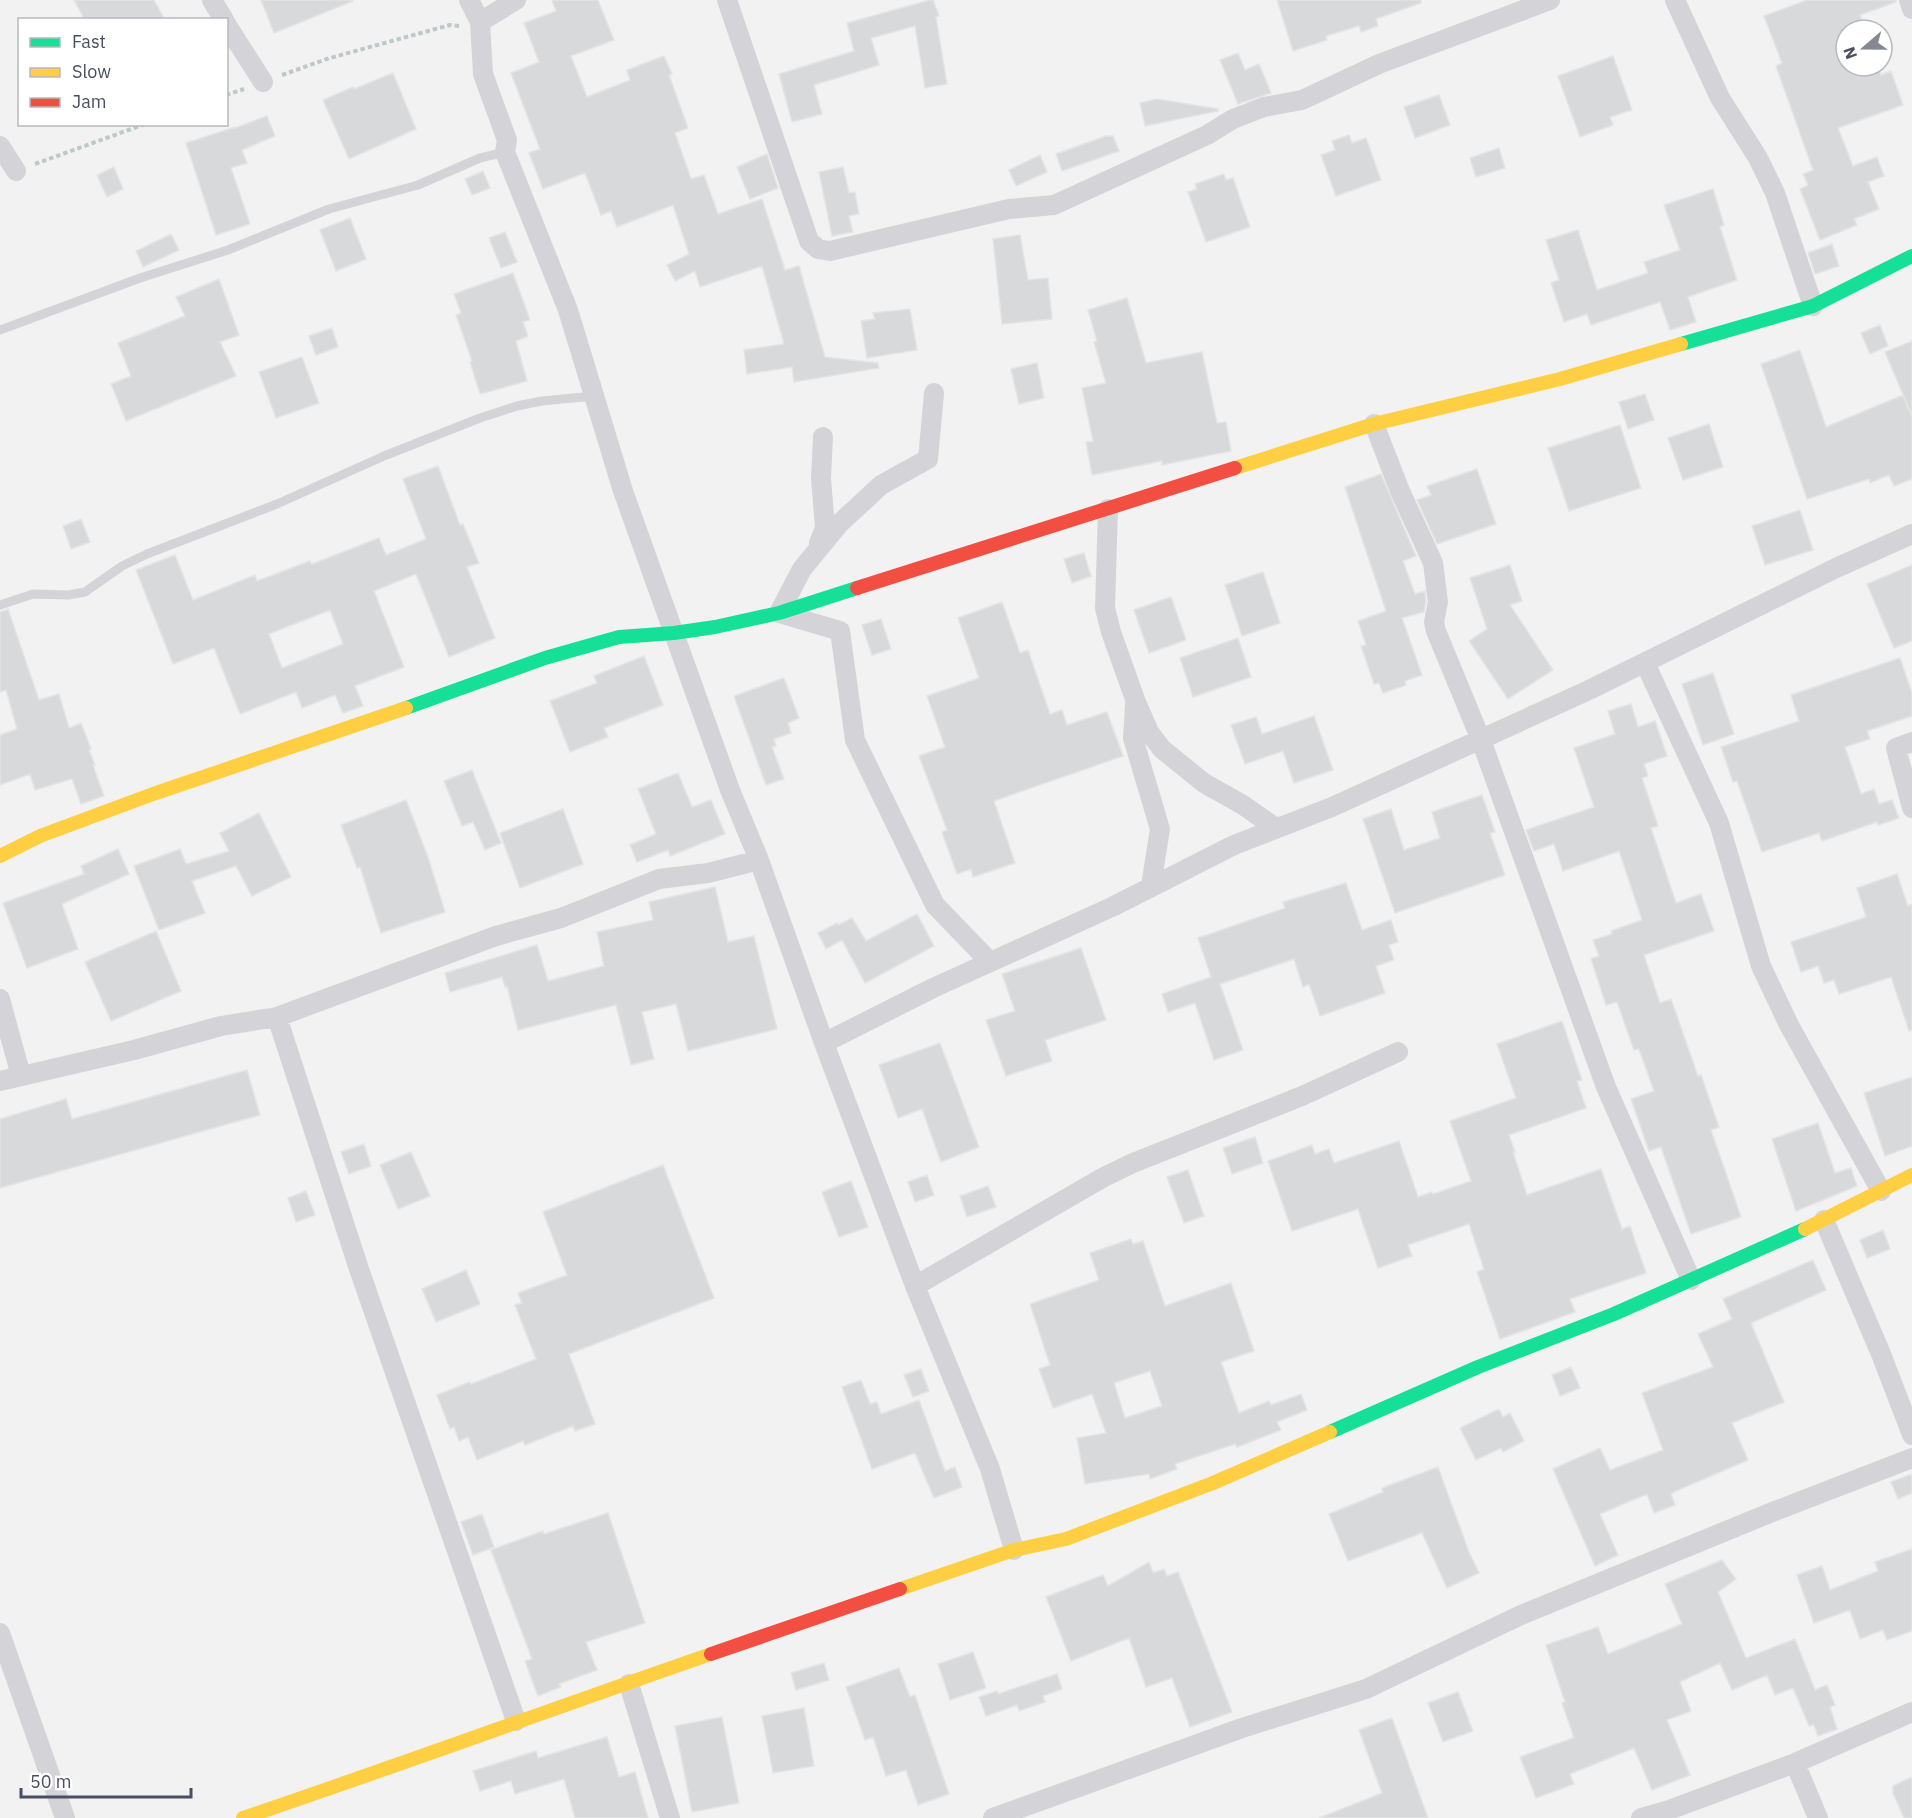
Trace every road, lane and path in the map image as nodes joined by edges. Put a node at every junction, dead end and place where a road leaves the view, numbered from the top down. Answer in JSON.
{"nodes":[{"id":1,"x":212,"y":0,"type":"edge"},
{"id":2,"x":469,"y":0,"type":"edge"},
{"id":3,"x":516,"y":0,"type":"edge"},
{"id":4,"x":727,"y":0,"type":"edge"},
{"id":5,"x":1550,"y":0,"type":"edge"},
{"id":6,"x":1675,"y":0,"type":"edge"},
{"id":7,"x":1909,"y":0,"type":"edge"},
{"id":8,"x":1912,"y":9,"type":"edge"},
{"id":9,"x":223,"y":18,"type":"edge"},
{"id":10,"x":480,"y":22,"type":"junction"},
{"id":11,"x":228,"y":27,"type":"edge"},
{"id":12,"x":263,"y":82,"type":"junction"},
{"id":13,"x":228,"y":94,"type":"edge"},
{"id":14,"x":140,"y":126,"type":"edge"},
{"id":15,"x":0,"y":146,"type":"edge"},
{"id":16,"x":506,"y":152,"type":"junction"},
{"id":17,"x":16,"y":171,"type":"joint"},
{"id":18,"x":1912,"y":256,"type":"edge"},
{"id":19,"x":1813,"y":306,"type":"junction"},
{"id":20,"x":0,"y":330,"type":"edge"},
{"id":21,"x":934,"y":393,"type":"dead end"},
{"id":22,"x":594,"y":396,"type":"junction"},
{"id":23,"x":1374,"y":424,"type":"junction"},
{"id":24,"x":823,"y":436,"type":"dead end"},
{"id":25,"x":1108,"y":509,"type":"junction"},
{"id":26,"x":1912,"y":534,"type":"edge"},
{"id":27,"x":814,"y":554,"type":"junction"},
{"id":28,"x":0,"y":605,"type":"edge"},
{"id":29,"x":779,"y":613,"type":"junction"},
{"id":30,"x":674,"y":633,"type":"junction"},
{"id":31,"x":1645,"y":663,"type":"junction"},
{"id":32,"x":1136,"y":702,"type":"junction"},
{"id":33,"x":1481,"y":740,"type":"junction"},
{"id":34,"x":1912,"y":742,"type":"edge"},
{"id":35,"x":1912,"y":808,"type":"edge"},
{"id":36,"x":1276,"y":828,"type":"junction"},
{"id":37,"x":0,"y":856,"type":"edge"},
{"id":38,"x":759,"y":860,"type":"junction"},
{"id":39,"x":1151,"y":886,"type":"junction"},
{"id":40,"x":990,"y":962,"type":"junction"},
{"id":41,"x":0,"y":999,"type":"edge"},
{"id":42,"x":277,"y":1017,"type":"junction"},
{"id":43,"x":825,"y":1044,"type":"junction"},
{"id":44,"x":1398,"y":1052,"type":"dead end"},
{"id":45,"x":21,"y":1076,"type":"junction"},
{"id":46,"x":0,"y":1081,"type":"edge"},
{"id":47,"x":1912,"y":1175,"type":"edge"},
{"id":48,"x":1881,"y":1191,"type":"junction"},
{"id":49,"x":1824,"y":1220,"type":"junction"},
{"id":50,"x":1691,"y":1280,"type":"junction"},
{"id":51,"x":915,"y":1286,"type":"junction"},
{"id":52,"x":1912,"y":1435,"type":"edge"},
{"id":53,"x":1912,"y":1458,"type":"edge"},
{"id":54,"x":1014,"y":1550,"type":"junction"},
{"id":55,"x":0,"y":1633,"type":"edge"},
{"id":56,"x":629,"y":1684,"type":"junction"},
{"id":57,"x":1912,"y":1713,"type":"edge"},
{"id":58,"x":516,"y":1721,"type":"junction"},
{"id":59,"x":1795,"y":1763,"type":"junction"},
{"id":60,"x":65,"y":1818,"type":"edge"},
{"id":61,"x":243,"y":1818,"type":"edge"},
{"id":62,"x":670,"y":1818,"type":"edge"},
{"id":63,"x":993,"y":1818,"type":"edge"},
{"id":64,"x":1641,"y":1818,"type":"edge"},
{"id":65,"x":1818,"y":1818,"type":"edge"}],
"edges":[{"from":1,"to":9,"type":"street"},
{"from":2,"to":10,"type":"street"},
{"from":3,"to":10,"type":"street"},
{"from":4,"to":5,"type":"street"},
{"from":6,"to":19,"type":"street"},
{"from":7,"to":8,"type":"street"},
{"from":10,"to":12,"type":"path"},
{"from":10,"to":16,"type":"street"},
{"from":11,"to":12,"type":"street"},
{"from":12,"to":13,"type":"path"},
{"from":14,"to":17,"type":"path"},
{"from":15,"to":17,"type":"street"},
{"from":16,"to":20,"type":"lane"},
{"from":16,"to":22,"type":"street"},
{"from":18,"to":19,"type":"street"},
{"from":19,"to":23,"type":"street"},
{"from":21,"to":27,"type":"street"},
{"from":22,"to":28,"type":"lane"},
{"from":22,"to":30,"type":"street"},
{"from":23,"to":25,"type":"street"},
{"from":23,"to":33,"type":"street"},
{"from":24,"to":27,"type":"street"},
{"from":25,"to":29,"type":"street"},
{"from":25,"to":32,"type":"street"},
{"from":26,"to":31,"type":"street"},
{"from":27,"to":29,"type":"street"},
{"from":29,"to":30,"type":"street"},
{"from":29,"to":40,"type":"street"},
{"from":30,"to":37,"type":"street"},
{"from":30,"to":38,"type":"street"},
{"from":31,"to":33,"type":"street"},
{"from":31,"to":48,"type":"street"},
{"from":32,"to":36,"type":"street"},
{"from":32,"to":39,"type":"street"},
{"from":33,"to":36,"type":"street"},
{"from":33,"to":50,"type":"street"},
{"from":34,"to":35,"type":"street"},
{"from":36,"to":39,"type":"street"},
{"from":38,"to":42,"type":"street"},
{"from":38,"to":43,"type":"street"},
{"from":39,"to":40,"type":"street"},
{"from":40,"to":43,"type":"street"},
{"from":41,"to":45,"type":"street"},
{"from":42,"to":45,"type":"street"},
{"from":42,"to":58,"type":"street"},
{"from":43,"to":51,"type":"street"},
{"from":44,"to":51,"type":"street"},
{"from":45,"to":46,"type":"street"},
{"from":47,"to":48,"type":"street"},
{"from":48,"to":49,"type":"street"},
{"from":49,"to":50,"type":"street"},
{"from":49,"to":52,"type":"street"},
{"from":50,"to":54,"type":"street"},
{"from":51,"to":54,"type":"street"},
{"from":53,"to":63,"type":"street"},
{"from":54,"to":56,"type":"street"},
{"from":55,"to":60,"type":"street"},
{"from":56,"to":58,"type":"street"},
{"from":56,"to":62,"type":"street"},
{"from":57,"to":59,"type":"street"},
{"from":58,"to":61,"type":"street"},
{"from":59,"to":64,"type":"street"},
{"from":59,"to":65,"type":"street"}]}
